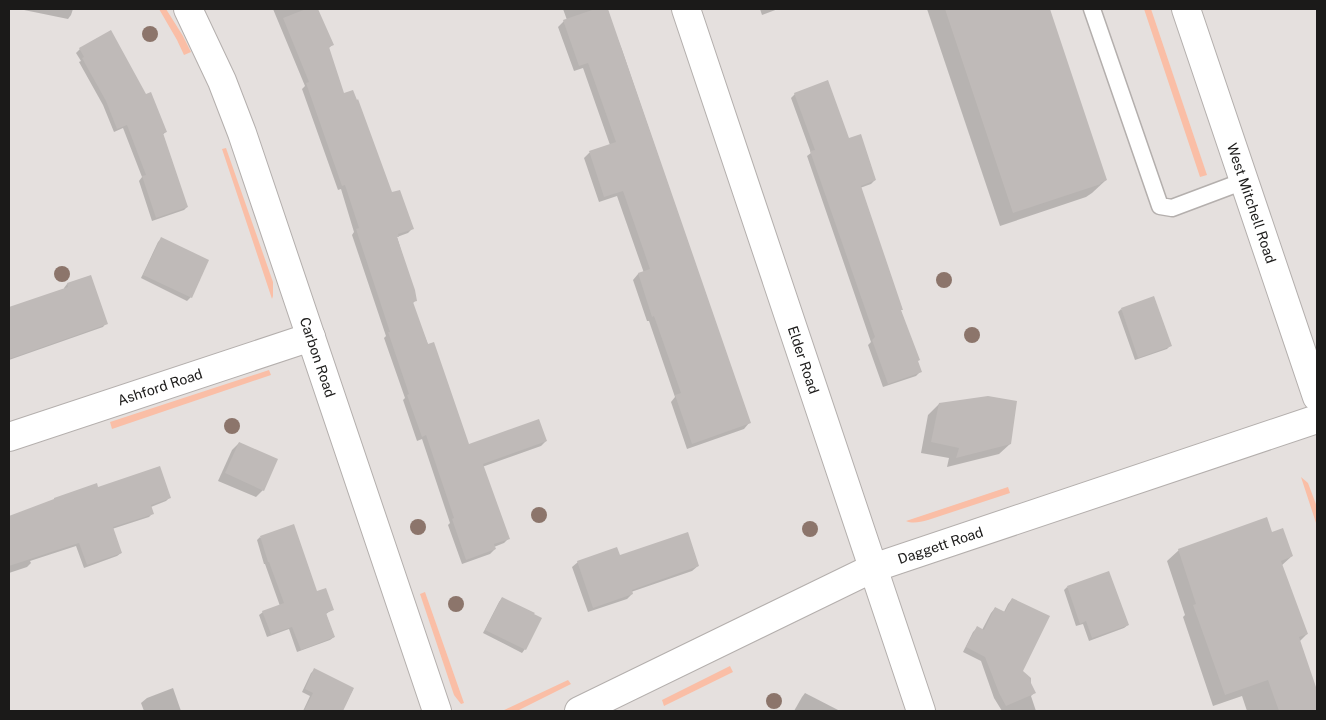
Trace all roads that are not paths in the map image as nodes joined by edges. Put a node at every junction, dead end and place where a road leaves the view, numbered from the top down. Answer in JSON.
{"nodes":[{"id":1,"x":188,"y":9,"type":"edge"},
{"id":2,"x":686,"y":9,"type":"edge"},
{"id":3,"x":1092,"y":9,"type":"edge"},
{"id":4,"x":1186,"y":9,"type":"edge"},
{"id":5,"x":1244,"y":181,"type":"junction"},
{"id":6,"x":311,"y":337,"type":"junction"},
{"id":7,"x":1317,"y":397,"type":"edge"},
{"id":8,"x":1317,"y":419,"type":"edge"},
{"id":9,"x":9,"y":436,"type":"edge"},
{"id":10,"x":873,"y":568,"type":"junction"},
{"id":11,"x":436,"y":711,"type":"edge"},
{"id":12,"x":579,"y":711,"type":"edge"},
{"id":13,"x":921,"y":711,"type":"edge"}],
"edges":[{"from":1,"to":6,"type":"street","name":"Carbon Road"},
{"from":2,"to":10,"type":"street","name":"Elder Road"},
{"from":3,"to":5,"type":"lane"},
{"from":4,"to":5,"type":"street","name":"West Mitchell Road"},
{"from":5,"to":7,"type":"street","name":"West Mitchell Road"},
{"from":6,"to":9,"type":"street","name":"Ashford Road"},
{"from":6,"to":11,"type":"street","name":"Carbon Road"},
{"from":8,"to":10,"type":"street","name":"Daggett Road"},
{"from":10,"to":12,"type":"street","name":"Daggett Road"},
{"from":10,"to":13,"type":"street","name":"Elder Road"}]}
